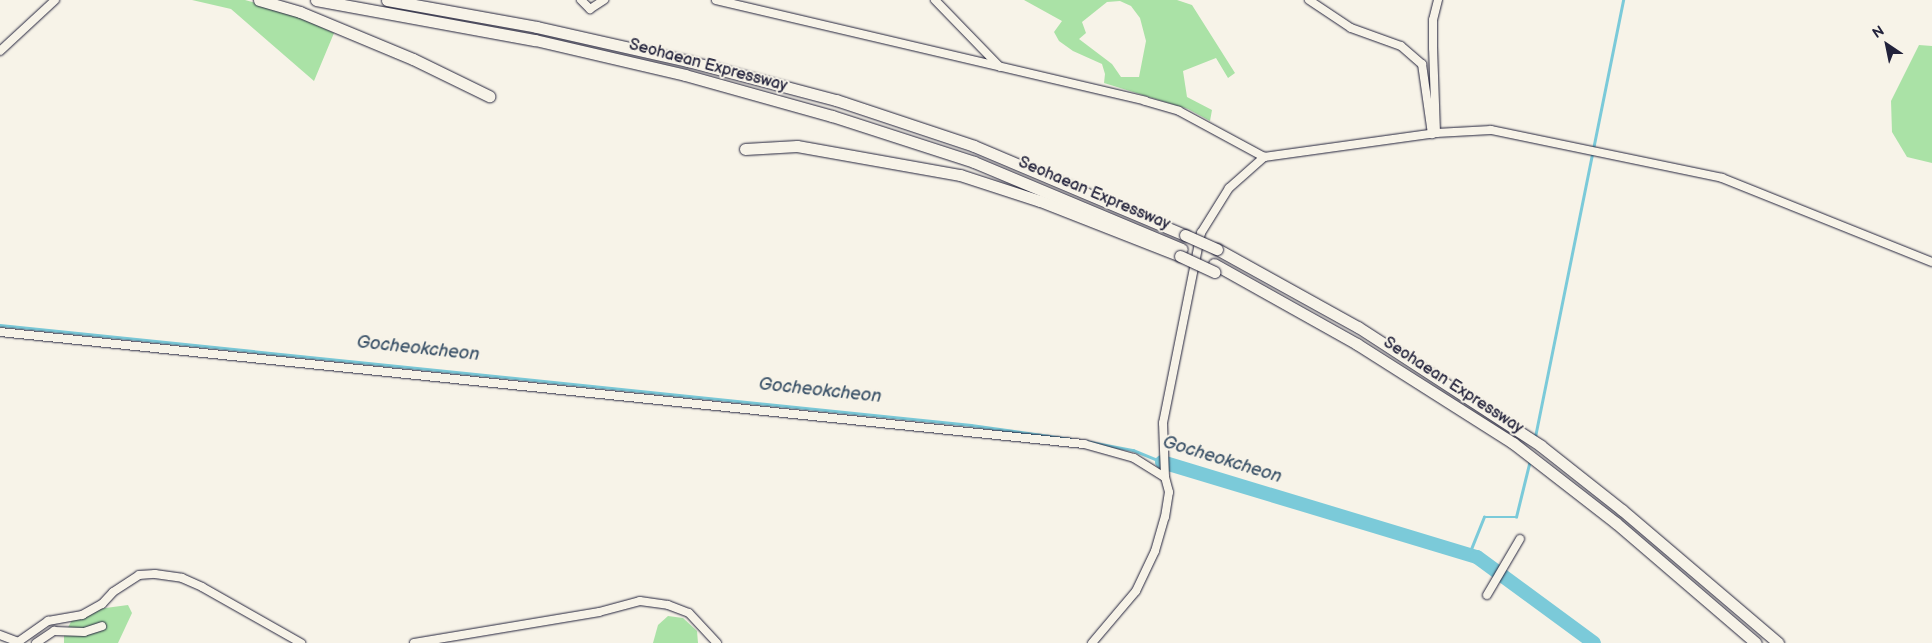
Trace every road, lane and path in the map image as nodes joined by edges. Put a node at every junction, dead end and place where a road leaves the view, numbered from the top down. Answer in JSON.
{"nodes":[{"id":1,"x":55,"y":0,"type":"edge"},
{"id":2,"x":260,"y":0,"type":"edge"},
{"id":3,"x":316,"y":0,"type":"edge"},
{"id":4,"x":388,"y":0,"type":"edge"},
{"id":5,"x":581,"y":0,"type":"edge"},
{"id":6,"x":604,"y":0,"type":"edge"},
{"id":7,"x":716,"y":0,"type":"edge"},
{"id":8,"x":935,"y":0,"type":"edge"},
{"id":9,"x":1309,"y":0,"type":"edge"},
{"id":10,"x":1438,"y":0,"type":"edge"},
{"id":11,"x":0,"y":51,"type":"edge"},
{"id":12,"x":1001,"y":67,"type":"junction"},
{"id":13,"x":489,"y":96,"type":"dead end"},
{"id":14,"x":1434,"y":134,"type":"junction"},
{"id":15,"x":745,"y":150,"type":"dead end"},
{"id":16,"x":1264,"y":157,"type":"junction"},
{"id":17,"x":1181,"y":252,"type":"junction"},
{"id":18,"x":1932,"y":262,"type":"edge"},
{"id":19,"x":0,"y":332,"type":"edge"},
{"id":20,"x":1165,"y":474,"type":"junction"},
{"id":21,"x":1520,"y":539,"type":"dead end"},
{"id":22,"x":1490,"y":592,"type":"dead end"},
{"id":23,"x":48,"y":621,"type":"junction"},
{"id":24,"x":102,"y":626,"type":"dead end"},
{"id":25,"x":54,"y":631,"type":"junction"},
{"id":26,"x":0,"y":635,"type":"edge"},
{"id":27,"x":36,"y":643,"type":"edge"},
{"id":28,"x":300,"y":643,"type":"edge"},
{"id":29,"x":414,"y":643,"type":"edge"},
{"id":30,"x":717,"y":643,"type":"edge"},
{"id":31,"x":1092,"y":643,"type":"edge"},
{"id":32,"x":1756,"y":643,"type":"edge"},
{"id":33,"x":1778,"y":643,"type":"edge"}],
"edges":[{"from":1,"to":11,"type":"street"},
{"from":2,"to":13,"type":"highway"},
{"from":3,"to":17,"type":"highway","name":"Seohaean Expressway"},
{"from":4,"to":33,"type":"highway","name":"Seohaean Expressway","bridge":true},
{"from":5,"to":6,"type":"street"},
{"from":7,"to":12,"type":"street"},
{"from":8,"to":12,"type":"street"},
{"from":9,"to":14,"type":"street"},
{"from":10,"to":14,"type":"street"},
{"from":12,"to":16,"type":"street"},
{"from":14,"to":16,"type":"street"},
{"from":14,"to":18,"type":"street"},
{"from":15,"to":17,"type":"highway"},
{"from":16,"to":20,"type":"street"},
{"from":17,"to":32,"type":"highway","name":"Seohaean Expressway","bridge":true},
{"from":19,"to":20,"type":"street"},
{"from":20,"to":31,"type":"street"},
{"from":21,"to":22,"type":"street"},
{"from":23,"to":25,"type":"street"},
{"from":23,"to":26,"type":"street"},
{"from":23,"to":28,"type":"street"},
{"from":24,"to":25,"type":"street"},
{"from":25,"to":27,"type":"street"},
{"from":29,"to":30,"type":"street"}]}
